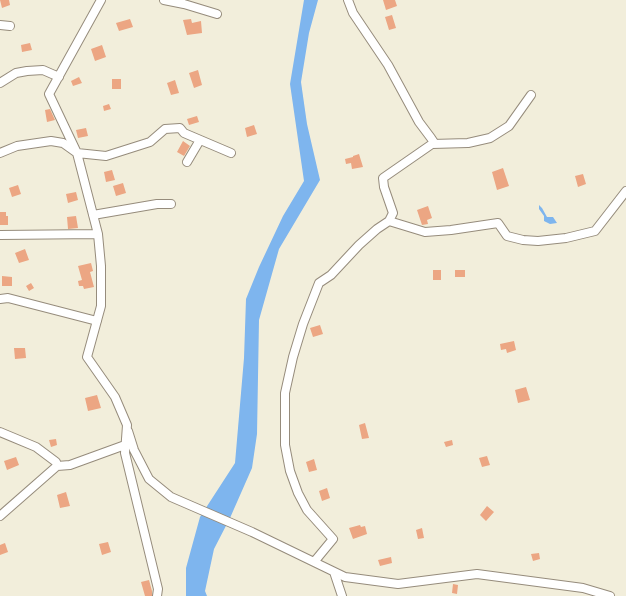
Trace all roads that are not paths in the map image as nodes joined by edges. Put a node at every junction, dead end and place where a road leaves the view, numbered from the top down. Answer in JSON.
{"nodes":[{"id":1,"x":101,"y":0,"type":"edge"},
{"id":2,"x":164,"y":0,"type":"edge"},
{"id":3,"x":348,"y":0,"type":"edge"},
{"id":4,"x":217,"y":14,"type":"dead end"},
{"id":5,"x":0,"y":26,"type":"edge"},
{"id":6,"x":10,"y":26,"type":"dead end"},
{"id":7,"x":59,"y":77,"type":"junction"},
{"id":8,"x":0,"y":83,"type":"edge"},
{"id":9,"x":531,"y":95,"type":"dead end"},
{"id":10,"x":200,"y":140,"type":"junction"},
{"id":11,"x":432,"y":144,"type":"junction"},
{"id":12,"x":0,"y":153,"type":"edge"},
{"id":13,"x":77,"y":153,"type":"junction"},
{"id":14,"x":231,"y":153,"type":"dead end"},
{"id":15,"x":187,"y":162,"type":"dead end"},
{"id":16,"x":626,"y":191,"type":"edge"},
{"id":17,"x":171,"y":204,"type":"dead end"},
{"id":18,"x":93,"y":214,"type":"junction"},
{"id":19,"x":389,"y":221,"type":"junction"},
{"id":20,"x":98,"y":234,"type":"junction"},
{"id":21,"x":0,"y":236,"type":"edge"},
{"id":22,"x":0,"y":299,"type":"edge"},
{"id":23,"x":97,"y":321,"type":"junction"},
{"id":24,"x":127,"y":425,"type":"junction"},
{"id":25,"x":0,"y":432,"type":"edge"},
{"id":26,"x":125,"y":445,"type":"junction"},
{"id":27,"x":59,"y":464,"type":"junction"},
{"id":28,"x":0,"y":516,"type":"edge"},
{"id":29,"x":314,"y":562,"type":"junction"},
{"id":30,"x":334,"y":572,"type":"junction"},
{"id":31,"x":157,"y":596,"type":"edge"},
{"id":32,"x":342,"y":596,"type":"edge"},
{"id":33,"x":610,"y":596,"type":"edge"}],
"edges":[{"from":1,"to":7,"type":"street"},
{"from":2,"to":4,"type":"street"},
{"from":3,"to":11,"type":"street"},
{"from":5,"to":6,"type":"street"},
{"from":7,"to":8,"type":"street"},
{"from":7,"to":13,"type":"street"},
{"from":9,"to":11,"type":"street"},
{"from":10,"to":13,"type":"street"},
{"from":10,"to":14,"type":"street"},
{"from":10,"to":15,"type":"street"},
{"from":11,"to":19,"type":"street"},
{"from":12,"to":13,"type":"street"},
{"from":13,"to":18,"type":"street"},
{"from":16,"to":19,"type":"street"},
{"from":17,"to":18,"type":"street"},
{"from":18,"to":20,"type":"street"},
{"from":19,"to":29,"type":"street"},
{"from":20,"to":21,"type":"street"},
{"from":20,"to":23,"type":"street"},
{"from":22,"to":23,"type":"street"},
{"from":23,"to":24,"type":"street"},
{"from":24,"to":26,"type":"street"},
{"from":24,"to":29,"type":"street"},
{"from":25,"to":27,"type":"street"},
{"from":26,"to":27,"type":"street"},
{"from":26,"to":31,"type":"street"},
{"from":27,"to":28,"type":"street"},
{"from":29,"to":30,"type":"street"},
{"from":30,"to":32,"type":"street"},
{"from":30,"to":33,"type":"street"}]}
